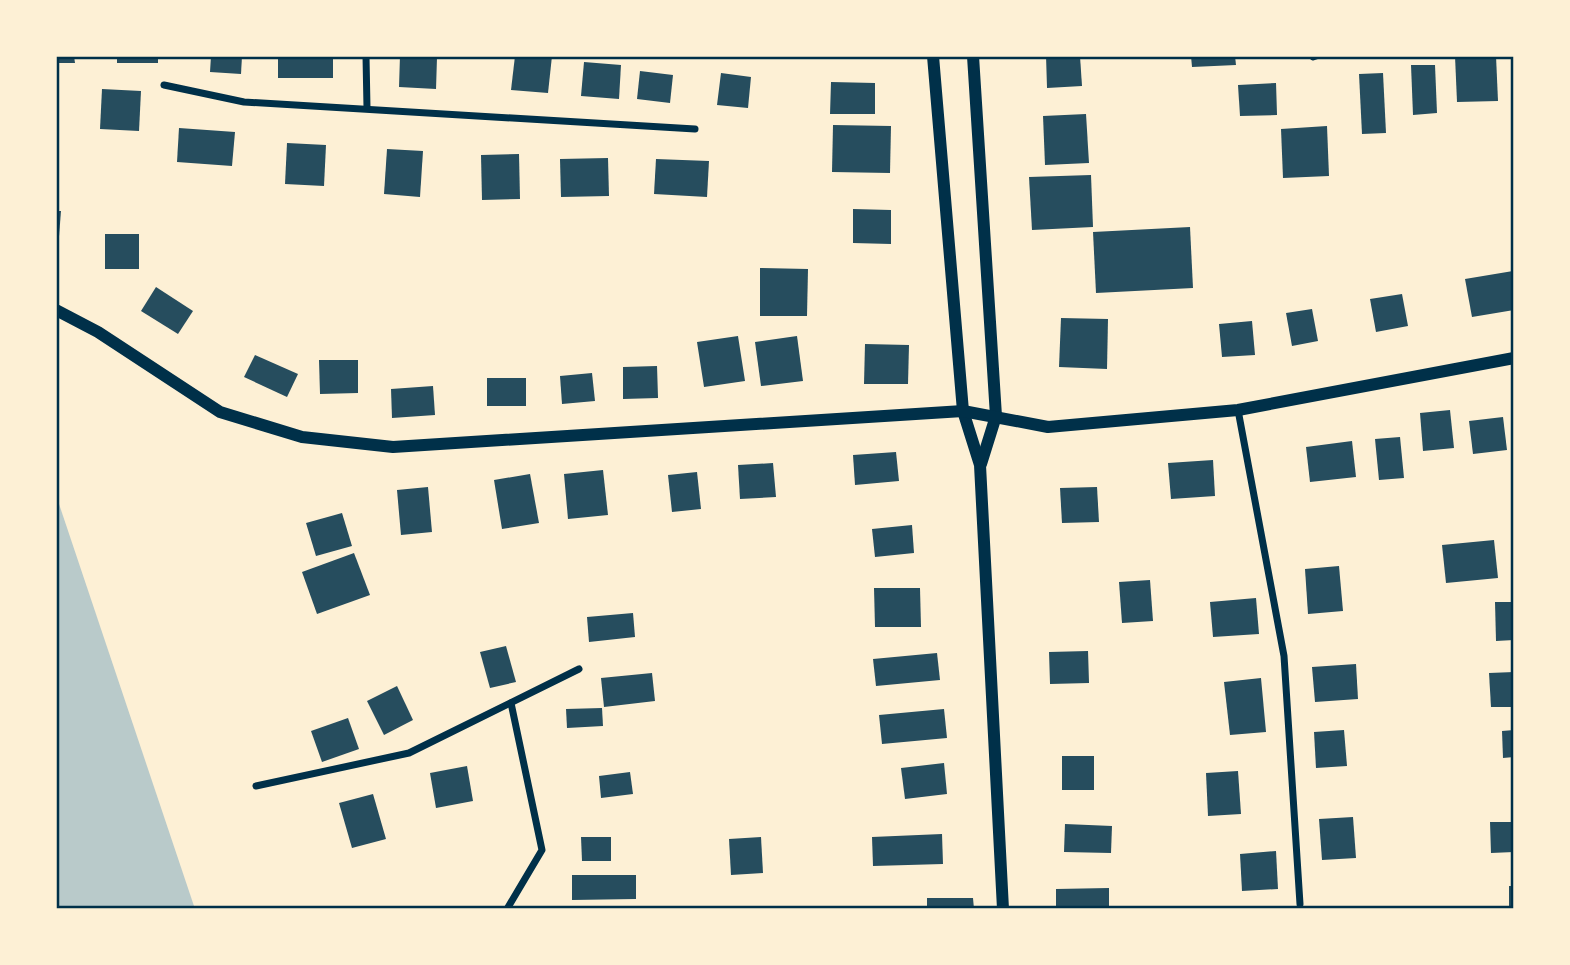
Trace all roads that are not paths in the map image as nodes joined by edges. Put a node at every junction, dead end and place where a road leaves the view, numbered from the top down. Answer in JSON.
{"nodes":[{"id":1,"x":366,"y":56,"type":"edge"},
{"id":2,"x":933,"y":56,"type":"edge"},
{"id":3,"x":973,"y":56,"type":"edge"},
{"id":4,"x":163,"y":85,"type":"dead end"},
{"id":5,"x":366,"y":108,"type":"junction"},
{"id":6,"x":695,"y":130,"type":"dead end"},
{"id":7,"x":56,"y":310,"type":"edge"},
{"id":8,"x":1514,"y":358,"type":"edge"},
{"id":9,"x":962,"y":411,"type":"junction"},
{"id":10,"x":1238,"y":411,"type":"junction"},
{"id":11,"x":996,"y":416,"type":"junction"},
{"id":12,"x":981,"y":464,"type":"junction"},
{"id":13,"x":579,"y":669,"type":"dead end"},
{"id":14,"x":511,"y":703,"type":"junction"},
{"id":15,"x":256,"y":786,"type":"dead end"},
{"id":16,"x":1300,"y":904,"type":"dead end"},
{"id":17,"x":507,"y":909,"type":"edge"},
{"id":18,"x":1003,"y":909,"type":"edge"}],
"edges":[{"from":1,"to":5,"type":"street"},
{"from":2,"to":9,"type":"street"},
{"from":3,"to":11,"type":"street"},
{"from":4,"to":5,"type":"street"},
{"from":5,"to":6,"type":"street"},
{"from":7,"to":9,"type":"street"},
{"from":8,"to":10,"type":"street"},
{"from":9,"to":11,"type":"street"},
{"from":9,"to":12,"type":"street"},
{"from":10,"to":11,"type":"street"},
{"from":10,"to":16,"type":"street"},
{"from":11,"to":12,"type":"street"},
{"from":12,"to":18,"type":"street"},
{"from":13,"to":14,"type":"street"},
{"from":14,"to":15,"type":"street"},
{"from":14,"to":17,"type":"street"}]}
